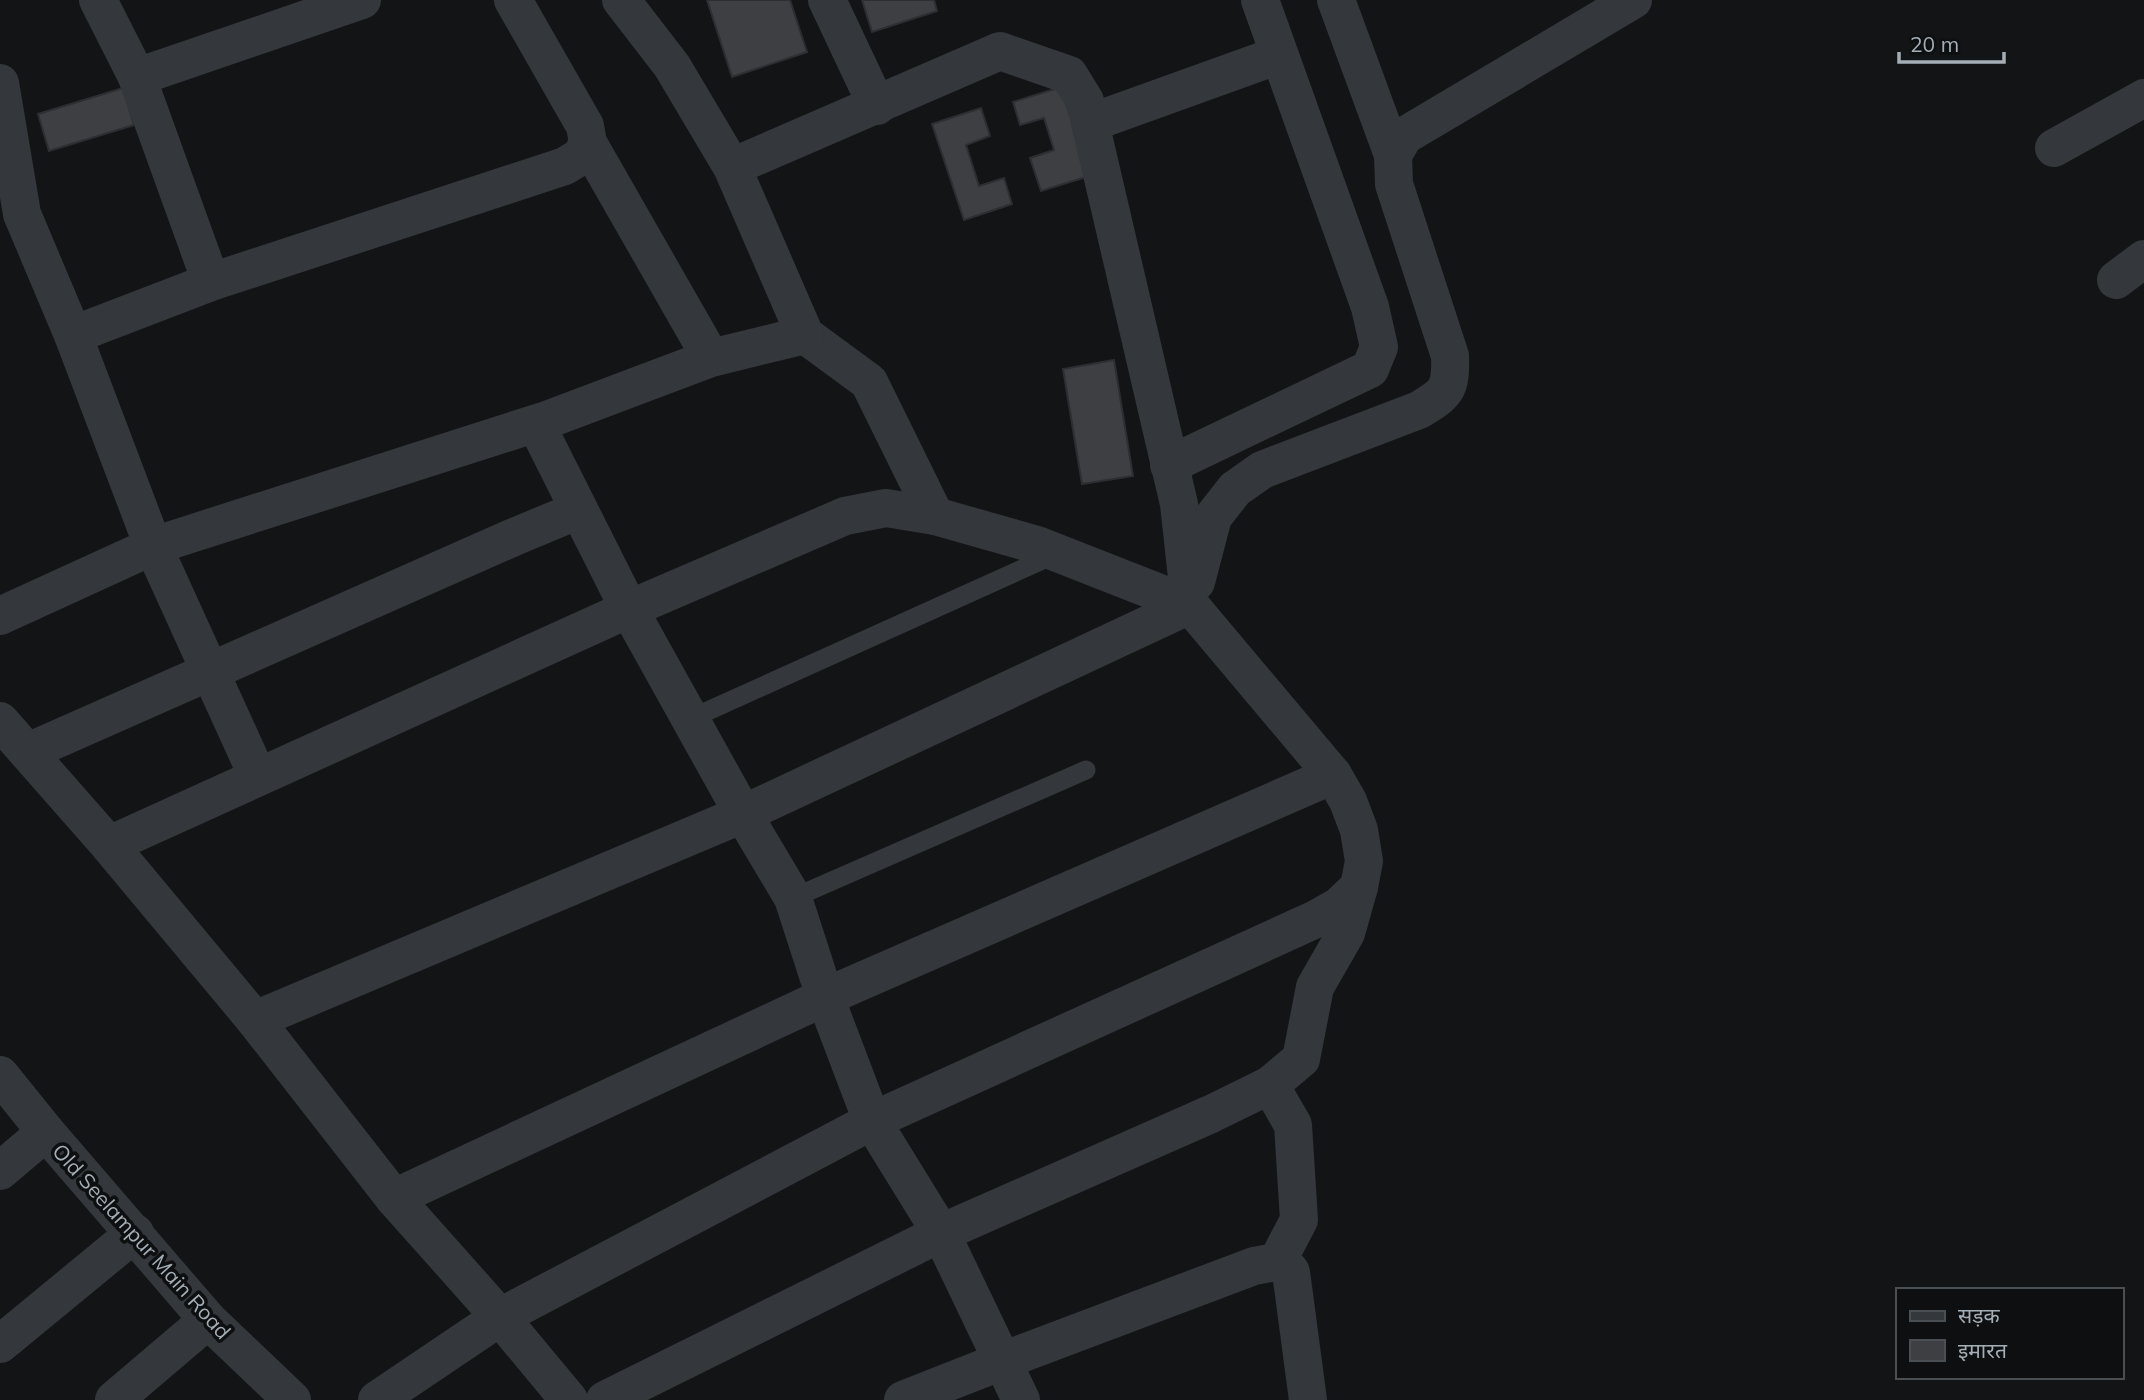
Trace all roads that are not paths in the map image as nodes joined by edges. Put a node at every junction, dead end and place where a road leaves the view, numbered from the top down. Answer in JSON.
{"nodes":[{"id":1,"x":98,"y":0,"type":"edge"},
{"id":2,"x":362,"y":0,"type":"edge"},
{"id":3,"x":513,"y":0,"type":"edge"},
{"id":4,"x":621,"y":0,"type":"edge"},
{"id":5,"x":827,"y":0,"type":"edge"},
{"id":6,"x":1260,"y":0,"type":"edge"},
{"id":7,"x":1336,"y":0,"type":"edge"},
{"id":8,"x":1633,"y":0,"type":"edge"},
{"id":9,"x":1279,"y":55,"type":"junction"},
{"id":10,"x":137,"y":77,"type":"junction"},
{"id":11,"x":0,"y":83,"type":"edge"},
{"id":12,"x":2144,"y":98,"type":"edge"},
{"id":13,"x":877,"y":106,"type":"junction"},
{"id":14,"x":1090,"y":123,"type":"junction"},
{"id":15,"x":589,"y":143,"type":"junction"},
{"id":16,"x":2054,"y":148,"type":"dead end"},
{"id":17,"x":1393,"y":155,"type":"junction"},
{"id":18,"x":732,"y":167,"type":"junction"},
{"id":19,"x":211,"y":282,"type":"junction"},
{"id":20,"x":73,"y":335,"type":"junction"},
{"id":21,"x":805,"y":335,"type":"junction"},
{"id":22,"x":711,"y":358,"type":"junction"},
{"id":23,"x":540,"y":422,"type":"junction"},
{"id":24,"x":1169,"y":465,"type":"junction"},
{"id":25,"x":579,"y":510,"type":"junction"},
{"id":26,"x":935,"y":516,"type":"junction"},
{"id":27,"x":153,"y":546,"type":"junction"},
{"id":28,"x":1059,"y":553,"type":"junction"},
{"id":29,"x":1190,"y":605,"type":"junction"},
{"id":30,"x":629,"y":609,"type":"junction"},
{"id":31,"x":0,"y":617,"type":"edge"},
{"id":32,"x":211,"y":672,"type":"junction"},
{"id":33,"x":690,"y":719,"type":"junction"},
{"id":34,"x":0,"y":721,"type":"edge"},
{"id":35,"x":28,"y":752,"type":"junction"},
{"id":36,"x":1086,"y":771,"type":"dead end"},
{"id":37,"x":1334,"y":775,"type":"junction"},
{"id":38,"x":258,"y":776,"type":"junction"},
{"id":39,"x":743,"y":814,"type":"junction"},
{"id":40,"x":109,"y":845,"type":"junction"},
{"id":41,"x":1359,"y":887,"type":"junction"},
{"id":42,"x":793,"y":898,"type":"junction"},
{"id":43,"x":825,"y":997,"type":"junction"},
{"id":44,"x":256,"y":1020,"type":"junction"},
{"id":45,"x":0,"y":1075,"type":"edge"},
{"id":46,"x":1270,"y":1085,"type":"junction"},
{"id":47,"x":872,"y":1121,"type":"junction"},
{"id":48,"x":46,"y":1132,"type":"junction"},
{"id":49,"x":0,"y":1171,"type":"edge"},
{"id":50,"x":394,"y":1198,"type":"junction"},
{"id":51,"x":135,"y":1233,"type":"junction"},
{"id":52,"x":941,"y":1233,"type":"junction"},
{"id":53,"x":1278,"y":1261,"type":"junction"},
{"id":54,"x":500,"y":1317,"type":"junction"},
{"id":55,"x":208,"y":1320,"type":"junction"},
{"id":56,"x":0,"y":1344,"type":"edge"},
{"id":57,"x":1002,"y":1360,"type":"junction"},
{"id":58,"x":114,"y":1400,"type":"edge"},
{"id":59,"x":292,"y":1400,"type":"edge"},
{"id":60,"x":377,"y":1400,"type":"edge"},
{"id":61,"x":569,"y":1400,"type":"edge"},
{"id":62,"x":605,"y":1400,"type":"edge"},
{"id":63,"x":903,"y":1400,"type":"edge"},
{"id":64,"x":1021,"y":1400,"type":"edge"},
{"id":65,"x":1308,"y":1400,"type":"edge"}],
"edges":[{"from":1,"to":10,"type":"street"},
{"from":2,"to":10,"type":"street"},
{"from":3,"to":15,"type":"street"},
{"from":4,"to":18,"type":"street"},
{"from":5,"to":13,"type":"street"},
{"from":6,"to":9,"type":"street"},
{"from":7,"to":17,"type":"street"},
{"from":8,"to":17,"type":"street"},
{"from":9,"to":14,"type":"street"},
{"from":9,"to":24,"type":"street"},
{"from":10,"to":19,"type":"street"},
{"from":11,"to":20,"type":"street"},
{"from":12,"to":16,"type":"street"},
{"from":13,"to":14,"type":"street"},
{"from":13,"to":18,"type":"street"},
{"from":14,"to":24,"type":"street"},
{"from":15,"to":19,"type":"street"},
{"from":15,"to":22,"type":"street"},
{"from":17,"to":29,"type":"street"},
{"from":18,"to":21,"type":"street"},
{"from":19,"to":20,"type":"street"},
{"from":20,"to":27,"type":"street"},
{"from":21,"to":22,"type":"street"},
{"from":21,"to":26,"type":"street"},
{"from":22,"to":23,"type":"street"},
{"from":23,"to":25,"type":"street"},
{"from":23,"to":27,"type":"street"},
{"from":24,"to":29,"type":"street"},
{"from":25,"to":30,"type":"street"},
{"from":25,"to":32,"type":"street"},
{"from":26,"to":28,"type":"street"},
{"from":26,"to":30,"type":"street"},
{"from":27,"to":31,"type":"street"},
{"from":27,"to":32,"type":"street"},
{"from":28,"to":29,"type":"street"},
{"from":28,"to":33,"type":"lane"},
{"from":29,"to":37,"type":"street"},
{"from":29,"to":39,"type":"street"},
{"from":30,"to":33,"type":"street"},
{"from":30,"to":38,"type":"street"},
{"from":32,"to":35,"type":"street"},
{"from":32,"to":38,"type":"street"},
{"from":33,"to":39,"type":"street"},
{"from":34,"to":35,"type":"street"},
{"from":35,"to":40,"type":"street"},
{"from":36,"to":42,"type":"lane"},
{"from":37,"to":41,"type":"street"},
{"from":37,"to":43,"type":"street"},
{"from":38,"to":40,"type":"street"},
{"from":39,"to":42,"type":"street"},
{"from":39,"to":44,"type":"street"},
{"from":40,"to":44,"type":"street"},
{"from":41,"to":46,"type":"street"},
{"from":41,"to":47,"type":"street"},
{"from":42,"to":43,"type":"street"},
{"from":43,"to":47,"type":"street"},
{"from":43,"to":50,"type":"street"},
{"from":44,"to":50,"type":"street"},
{"from":45,"to":48,"type":"street","name":"Old Seelampur Main Road"},
{"from":46,"to":52,"type":"street"},
{"from":46,"to":53,"type":"street"},
{"from":47,"to":52,"type":"street"},
{"from":47,"to":54,"type":"street"},
{"from":48,"to":49,"type":"street"},
{"from":48,"to":51,"type":"street","name":"Old Seelampur Main Road"},
{"from":50,"to":54,"type":"street"},
{"from":51,"to":55,"type":"street","name":"Old Seelampur Main Road"},
{"from":51,"to":56,"type":"street"},
{"from":52,"to":57,"type":"street"},
{"from":52,"to":62,"type":"street"},
{"from":53,"to":57,"type":"street"},
{"from":53,"to":65,"type":"street"},
{"from":54,"to":60,"type":"street"},
{"from":54,"to":61,"type":"street"},
{"from":55,"to":58,"type":"street"},
{"from":55,"to":59,"type":"street","name":"Old Seelampur Main Road"},
{"from":57,"to":63,"type":"street"},
{"from":57,"to":64,"type":"street"}]}
